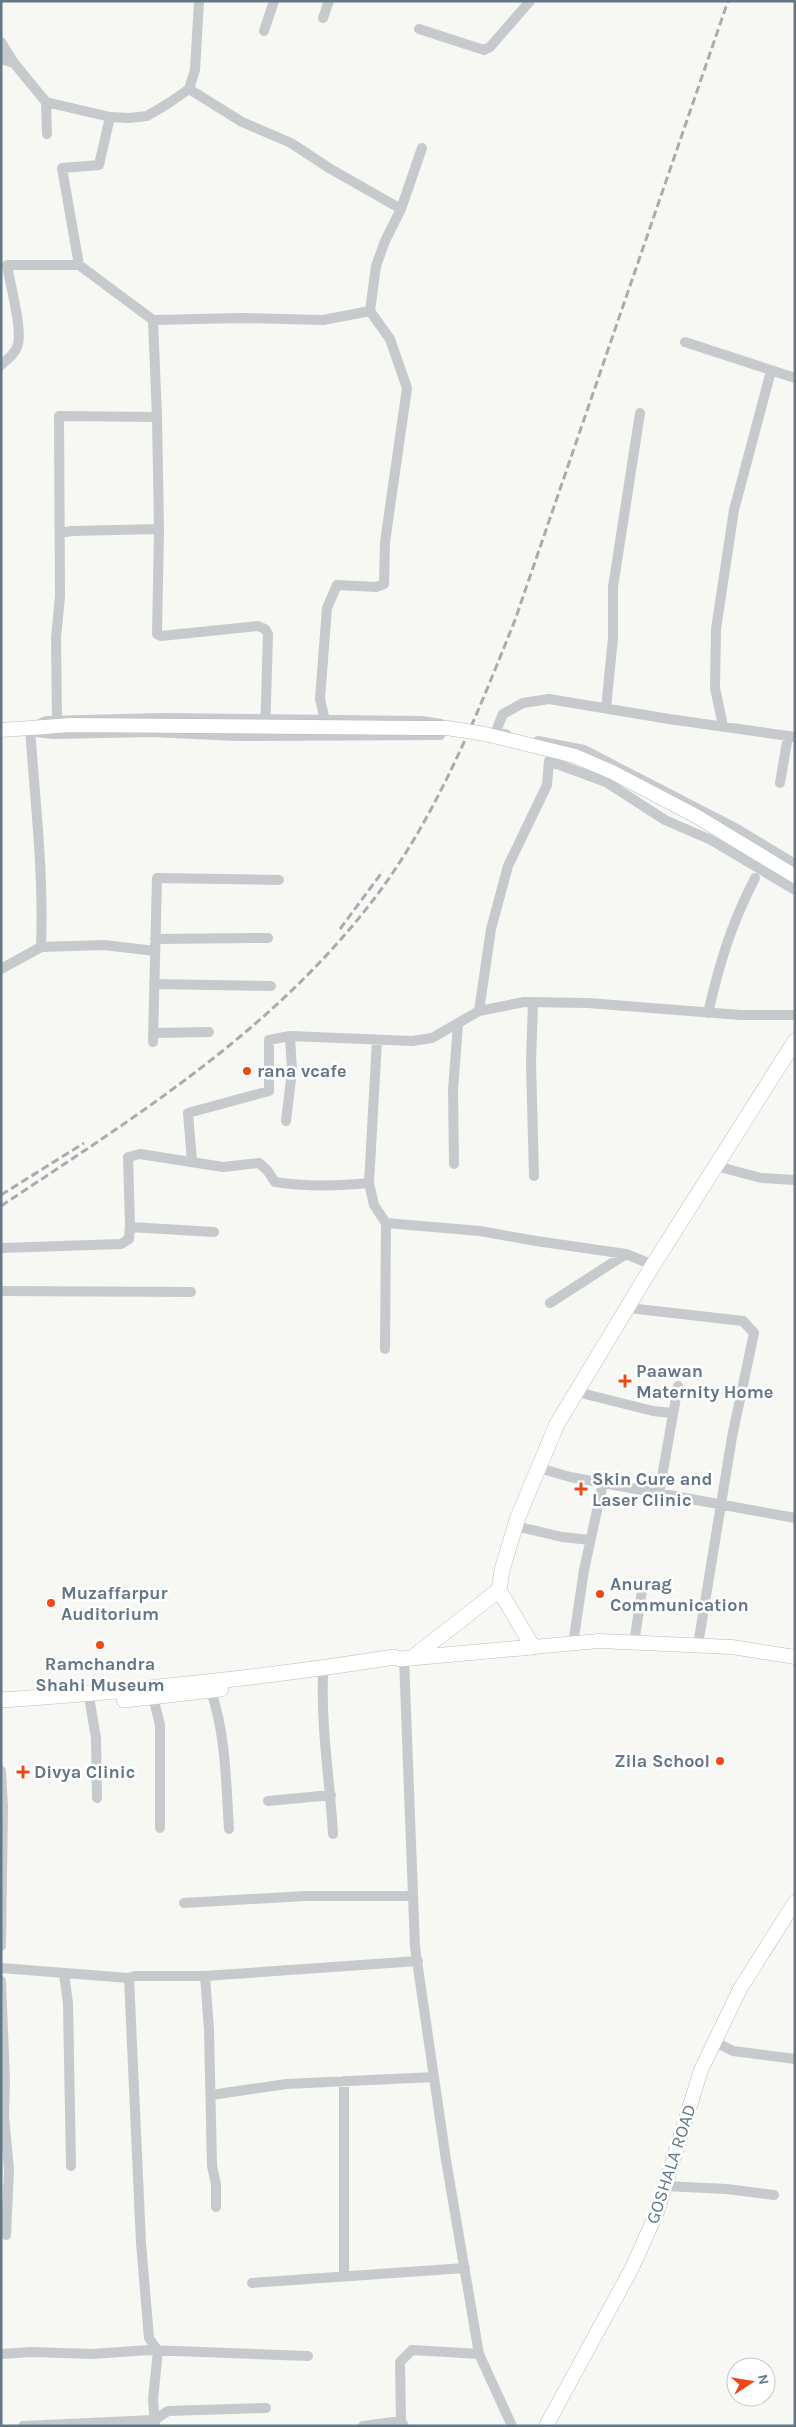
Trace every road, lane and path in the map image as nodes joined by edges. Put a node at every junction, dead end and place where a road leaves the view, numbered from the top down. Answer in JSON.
{"nodes":[{"id":1,"x":199,"y":1,"type":"edge"},
{"id":2,"x":274,"y":1,"type":"edge"},
{"id":3,"x":329,"y":1,"type":"edge"},
{"id":4,"x":530,"y":1,"type":"edge"},
{"id":5,"x":323,"y":18,"type":"dead end"},
{"id":6,"x":418,"y":29,"type":"dead end"},
{"id":7,"x":264,"y":31,"type":"dead end"},
{"id":8,"x":1,"y":42,"type":"edge"},
{"id":9,"x":1,"y":59,"type":"edge"},
{"id":10,"x":14,"y":63,"type":"junction"},
{"id":11,"x":189,"y":88,"type":"junction"},
{"id":12,"x":46,"y":102,"type":"junction"},
{"id":13,"x":110,"y":117,"type":"junction"},
{"id":14,"x":47,"y":134,"type":"dead end"},
{"id":15,"x":422,"y":148,"type":"dead end"},
{"id":16,"x":401,"y":209,"type":"junction"},
{"id":17,"x":79,"y":265,"type":"junction"},
{"id":18,"x":370,"y":311,"type":"junction"},
{"id":19,"x":152,"y":320,"type":"junction"},
{"id":20,"x":686,"y":342,"type":"dead end"},
{"id":21,"x":1,"y":365,"type":"edge"},
{"id":22,"x":771,"y":371,"type":"junction"},
{"id":23,"x":795,"y":378,"type":"edge"},
{"id":24,"x":640,"y":413,"type":"dead end"},
{"id":25,"x":156,"y":417,"type":"junction"},
{"id":26,"x":159,"y":529,"type":"junction"},
{"id":27,"x":60,"y":533,"type":"junction"},
{"id":28,"x":606,"y":708,"type":"junction"},
{"id":29,"x":266,"y":720,"type":"junction"},
{"id":30,"x":325,"y":721,"type":"junction"},
{"id":31,"x":51,"y":723,"type":"junction"},
{"id":32,"x":723,"y":726,"type":"junction"},
{"id":33,"x":30,"y":728,"type":"junction"},
{"id":34,"x":1,"y":730,"type":"edge"},
{"id":35,"x":265,"y":736,"type":"junction"},
{"id":36,"x":328,"y":736,"type":"junction"},
{"id":37,"x":791,"y":736,"type":"edge"},
{"id":38,"x":780,"y":783,"type":"dead end"},
{"id":39,"x":795,"y":864,"type":"edge"},
{"id":40,"x":795,"y":876,"type":"edge"},
{"id":41,"x":756,"y":878,"type":"dead end"},
{"id":42,"x":278,"y":880,"type":"dead end"},
{"id":43,"x":795,"y":890,"type":"edge"},
{"id":44,"x":268,"y":938,"type":"dead end"},
{"id":45,"x":156,"y":939,"type":"junction"},
{"id":46,"x":41,"y":947,"type":"junction"},
{"id":47,"x":155,"y":951,"type":"junction"},
{"id":48,"x":1,"y":969,"type":"edge"},
{"id":49,"x":154,"y":984,"type":"junction"},
{"id":50,"x":271,"y":986,"type":"dead end"},
{"id":51,"x":533,"y":1002,"type":"junction"},
{"id":52,"x":479,"y":1011,"type":"junction"},
{"id":53,"x":708,"y":1013,"type":"junction"},
{"id":54,"x":795,"y":1015,"type":"edge"},
{"id":55,"x":458,"y":1024,"type":"junction"},
{"id":56,"x":209,"y":1032,"type":"dead end"},
{"id":57,"x":290,"y":1036,"type":"junction"},
{"id":58,"x":377,"y":1040,"type":"junction"},
{"id":59,"x":795,"y":1041,"type":"edge"},
{"id":60,"x":286,"y":1121,"type":"dead end"},
{"id":61,"x":192,"y":1161,"type":"junction"},
{"id":62,"x":454,"y":1164,"type":"dead end"},
{"id":63,"x":716,"y":1166,"type":"junction"},
{"id":64,"x":534,"y":1176,"type":"dead end"},
{"id":65,"x":795,"y":1180,"type":"edge"},
{"id":66,"x":369,"y":1183,"type":"junction"},
{"id":67,"x":386,"y":1223,"type":"junction"},
{"id":68,"x":130,"y":1227,"type":"junction"},
{"id":69,"x":214,"y":1232,"type":"dead end"},
{"id":70,"x":1,"y":1248,"type":"edge"},
{"id":71,"x":626,"y":1254,"type":"junction"},
{"id":72,"x":653,"y":1265,"type":"junction"},
{"id":73,"x":1,"y":1291,"type":"edge"},
{"id":74,"x":191,"y":1292,"type":"dead end"},
{"id":75,"x":550,"y":1303,"type":"dead end"},
{"id":76,"x":629,"y":1308,"type":"junction"},
{"id":77,"x":385,"y":1349,"type":"dead end"},
{"id":78,"x":678,"y":1386,"type":"dead end"},
{"id":79,"x":577,"y":1392,"type":"junction"},
{"id":80,"x":672,"y":1413,"type":"junction"},
{"id":81,"x":538,"y":1468,"type":"junction"},
{"id":82,"x":603,"y":1483,"type":"junction"},
{"id":83,"x":659,"y":1494,"type":"junction"},
{"id":84,"x":720,"y":1503,"type":"junction"},
{"id":85,"x":795,"y":1518,"type":"edge"},
{"id":86,"x":515,"y":1526,"type":"junction"},
{"id":87,"x":590,"y":1540,"type":"junction"},
{"id":88,"x":643,"y":1584,"type":"dead end"},
{"id":89,"x":499,"y":1590,"type":"junction"},
{"id":90,"x":634,"y":1643,"type":"junction"},
{"id":91,"x":572,"y":1644,"type":"junction"},
{"id":92,"x":698,"y":1645,"type":"junction"},
{"id":93,"x":533,"y":1647,"type":"junction"},
{"id":94,"x":795,"y":1657,"type":"edge"},
{"id":95,"x":405,"y":1659,"type":"junction"},
{"id":96,"x":322,"y":1676,"type":"junction"},
{"id":97,"x":212,"y":1691,"type":"junction"},
{"id":98,"x":153,"y":1698,"type":"junction"},
{"id":99,"x":1,"y":1700,"type":"edge"},
{"id":100,"x":90,"y":1703,"type":"junction"},
{"id":101,"x":1,"y":1710,"type":"edge"},
{"id":102,"x":1,"y":1770,"type":"edge"},
{"id":103,"x":331,"y":1795,"type":"junction"},
{"id":104,"x":96,"y":1798,"type":"dead end"},
{"id":105,"x":268,"y":1801,"type":"dead end"},
{"id":106,"x":160,"y":1828,"type":"dead end"},
{"id":107,"x":229,"y":1829,"type":"dead end"},
{"id":108,"x":333,"y":1834,"type":"dead end"},
{"id":109,"x":412,"y":1896,"type":"junction"},
{"id":110,"x":184,"y":1902,"type":"dead end"},
{"id":111,"x":795,"y":1902,"type":"edge"},
{"id":112,"x":1,"y":1946,"type":"edge"},
{"id":113,"x":418,"y":1961,"type":"junction"},
{"id":114,"x":1,"y":1968,"type":"edge"},
{"id":115,"x":64,"y":1974,"type":"junction"},
{"id":116,"x":205,"y":1976,"type":"junction"},
{"id":117,"x":129,"y":1978,"type":"junction"},
{"id":118,"x":1,"y":1981,"type":"edge"},
{"id":119,"x":715,"y":2042,"type":"junction"},
{"id":120,"x":795,"y":2059,"type":"edge"},
{"id":121,"x":434,"y":2077,"type":"junction"},
{"id":122,"x":344,"y":2081,"type":"junction"},
{"id":123,"x":211,"y":2095,"type":"junction"},
{"id":124,"x":72,"y":2166,"type":"dead end"},
{"id":125,"x":665,"y":2186,"type":"junction"},
{"id":126,"x":774,"y":2195,"type":"dead end"},
{"id":127,"x":216,"y":2207,"type":"dead end"},
{"id":128,"x":6,"y":2235,"type":"dead end"},
{"id":129,"x":465,"y":2268,"type":"junction"},
{"id":130,"x":344,"y":2275,"type":"junction"},
{"id":131,"x":252,"y":2283,"type":"dead end"},
{"id":132,"x":158,"y":2351,"type":"junction"},
{"id":133,"x":1,"y":2354,"type":"edge"},
{"id":134,"x":479,"y":2354,"type":"junction"},
{"id":135,"x":308,"y":2356,"type":"dead end"},
{"id":136,"x":266,"y":2408,"type":"dead end"},
{"id":137,"x":154,"y":2423,"type":"edge"},
{"id":138,"x":403,"y":2423,"type":"edge"},
{"id":139,"x":23,"y":2426,"type":"edge"},
{"id":140,"x":363,"y":2426,"type":"edge"},
{"id":141,"x":512,"y":2426,"type":"edge"},
{"id":142,"x":546,"y":2426,"type":"edge"}],
"edges":[{"from":1,"to":11,"type":"street"},
{"from":2,"to":7,"type":"street"},
{"from":3,"to":5,"type":"street"},
{"from":4,"to":6,"type":"street"},
{"from":8,"to":10,"type":"street"},
{"from":9,"to":10,"type":"street"},
{"from":10,"to":12,"type":"street"},
{"from":11,"to":13,"type":"street"},
{"from":11,"to":16,"type":"street"},
{"from":12,"to":13,"type":"street"},
{"from":12,"to":14,"type":"street"},
{"from":13,"to":17,"type":"street"},
{"from":15,"to":16,"type":"street"},
{"from":16,"to":18,"type":"street"},
{"from":17,"to":19,"type":"street"},
{"from":17,"to":21,"type":"street"},
{"from":18,"to":19,"type":"street"},
{"from":18,"to":30,"type":"street"},
{"from":19,"to":25,"type":"street"},
{"from":20,"to":22,"type":"street"},
{"from":22,"to":23,"type":"street"},
{"from":22,"to":32,"type":"street"},
{"from":24,"to":28,"type":"street"},
{"from":25,"to":26,"type":"street"},
{"from":25,"to":27,"type":"street"},
{"from":26,"to":27,"type":"street"},
{"from":26,"to":29,"type":"street"},
{"from":27,"to":31,"type":"street"},
{"from":28,"to":32,"type":"street"},
{"from":28,"to":39,"type":"street"},
{"from":29,"to":30,"type":"street"},
{"from":29,"to":31,"type":"street"},
{"from":29,"to":35,"type":"street"},
{"from":30,"to":36,"type":"street"},
{"from":30,"to":36,"type":"street"},
{"from":31,"to":33,"type":"main road"},
{"from":31,"to":40,"type":"main road","bridge":true},
{"from":32,"to":37,"type":"street"},
{"from":33,"to":34,"type":"main road"},
{"from":33,"to":35,"type":"street"},
{"from":33,"to":46,"type":"street"},
{"from":35,"to":36,"type":"street"},
{"from":37,"to":38,"type":"street"},
{"from":41,"to":53,"type":"street"},
{"from":42,"to":45,"type":"street"},
{"from":43,"to":52,"type":"street"},
{"from":44,"to":45,"type":"street"},
{"from":45,"to":47,"type":"street"},
{"from":46,"to":47,"type":"street"},
{"from":46,"to":48,"type":"street"},
{"from":47,"to":49,"type":"street"},
{"from":49,"to":50,"type":"street"},
{"from":49,"to":56,"type":"street"},
{"from":51,"to":52,"type":"street"},
{"from":51,"to":53,"type":"street"},
{"from":51,"to":64,"type":"street"},
{"from":52,"to":55,"type":"street"},
{"from":53,"to":54,"type":"street"},
{"from":55,"to":58,"type":"street"},
{"from":55,"to":62,"type":"street"},
{"from":57,"to":58,"type":"street"},
{"from":57,"to":60,"type":"street"},
{"from":57,"to":61,"type":"street"},
{"from":58,"to":66,"type":"street"},
{"from":59,"to":63,"type":"main road"},
{"from":61,"to":66,"type":"street"},
{"from":61,"to":68,"type":"street"},
{"from":63,"to":65,"type":"street"},
{"from":63,"to":72,"type":"main road"},
{"from":66,"to":67,"type":"street"},
{"from":67,"to":71,"type":"street"},
{"from":67,"to":77,"type":"street"},
{"from":68,"to":69,"type":"street"},
{"from":68,"to":70,"type":"street"},
{"from":71,"to":72,"type":"street"},
{"from":71,"to":75,"type":"street"},
{"from":72,"to":76,"type":"main road"},
{"from":73,"to":74,"type":"street"},
{"from":76,"to":79,"type":"main road"},
{"from":76,"to":84,"type":"street"},
{"from":78,"to":80,"type":"street"},
{"from":79,"to":80,"type":"street"},
{"from":79,"to":81,"type":"main road"},
{"from":80,"to":83,"type":"street"},
{"from":81,"to":82,"type":"street"},
{"from":81,"to":86,"type":"main road"},
{"from":82,"to":83,"type":"street"},
{"from":82,"to":87,"type":"street"},
{"from":83,"to":84,"type":"street"},
{"from":84,"to":85,"type":"street"},
{"from":84,"to":92,"type":"street"},
{"from":86,"to":87,"type":"street"},
{"from":86,"to":89,"type":"main road"},
{"from":87,"to":91,"type":"street"},
{"from":88,"to":90,"type":"street"},
{"from":89,"to":93,"type":"main road"},
{"from":89,"to":95,"type":"main road"},
{"from":90,"to":91,"type":"main road"},
{"from":90,"to":92,"type":"main road"},
{"from":91,"to":93,"type":"main road"},
{"from":92,"to":94,"type":"main road"},
{"from":93,"to":95,"type":"main road"},
{"from":95,"to":96,"type":"main road"},
{"from":95,"to":99,"type":"main road"},
{"from":95,"to":109,"type":"street"},
{"from":96,"to":97,"type":"main road"},
{"from":96,"to":103,"type":"street"},
{"from":97,"to":98,"type":"main road"},
{"from":97,"to":107,"type":"street"},
{"from":98,"to":100,"type":"main road"},
{"from":98,"to":106,"type":"street"},
{"from":100,"to":101,"type":"main road"},
{"from":100,"to":104,"type":"street"},
{"from":102,"to":112,"type":"street"},
{"from":103,"to":105,"type":"street"},
{"from":103,"to":108,"type":"street"},
{"from":109,"to":110,"type":"street"},
{"from":109,"to":113,"type":"street"},
{"from":111,"to":119,"type":"main road","name":"GOSHALA ROAD"},
{"from":113,"to":116,"type":"street"},
{"from":113,"to":121,"type":"street"},
{"from":114,"to":115,"type":"street"},
{"from":115,"to":117,"type":"street"},
{"from":115,"to":124,"type":"street"},
{"from":116,"to":117,"type":"street"},
{"from":116,"to":123,"type":"street"},
{"from":117,"to":132,"type":"street"},
{"from":118,"to":128,"type":"street"},
{"from":119,"to":120,"type":"street"},
{"from":119,"to":125,"type":"main road","name":"GOSHALA ROAD"},
{"from":121,"to":122,"type":"street"},
{"from":121,"to":129,"type":"street"},
{"from":122,"to":123,"type":"street"},
{"from":122,"to":130,"type":"street"},
{"from":123,"to":127,"type":"street"},
{"from":125,"to":126,"type":"street"},
{"from":125,"to":142,"type":"main road","name":"GOSHALA ROAD"},
{"from":129,"to":130,"type":"street"},
{"from":129,"to":134,"type":"street"},
{"from":130,"to":131,"type":"street"},
{"from":132,"to":133,"type":"street"},
{"from":132,"to":135,"type":"street"},
{"from":132,"to":137,"type":"street"},
{"from":134,"to":138,"type":"street"},
{"from":134,"to":141,"type":"street"},
{"from":136,"to":137,"type":"street"},
{"from":137,"to":139,"type":"street"},
{"from":138,"to":140,"type":"street"}]}
